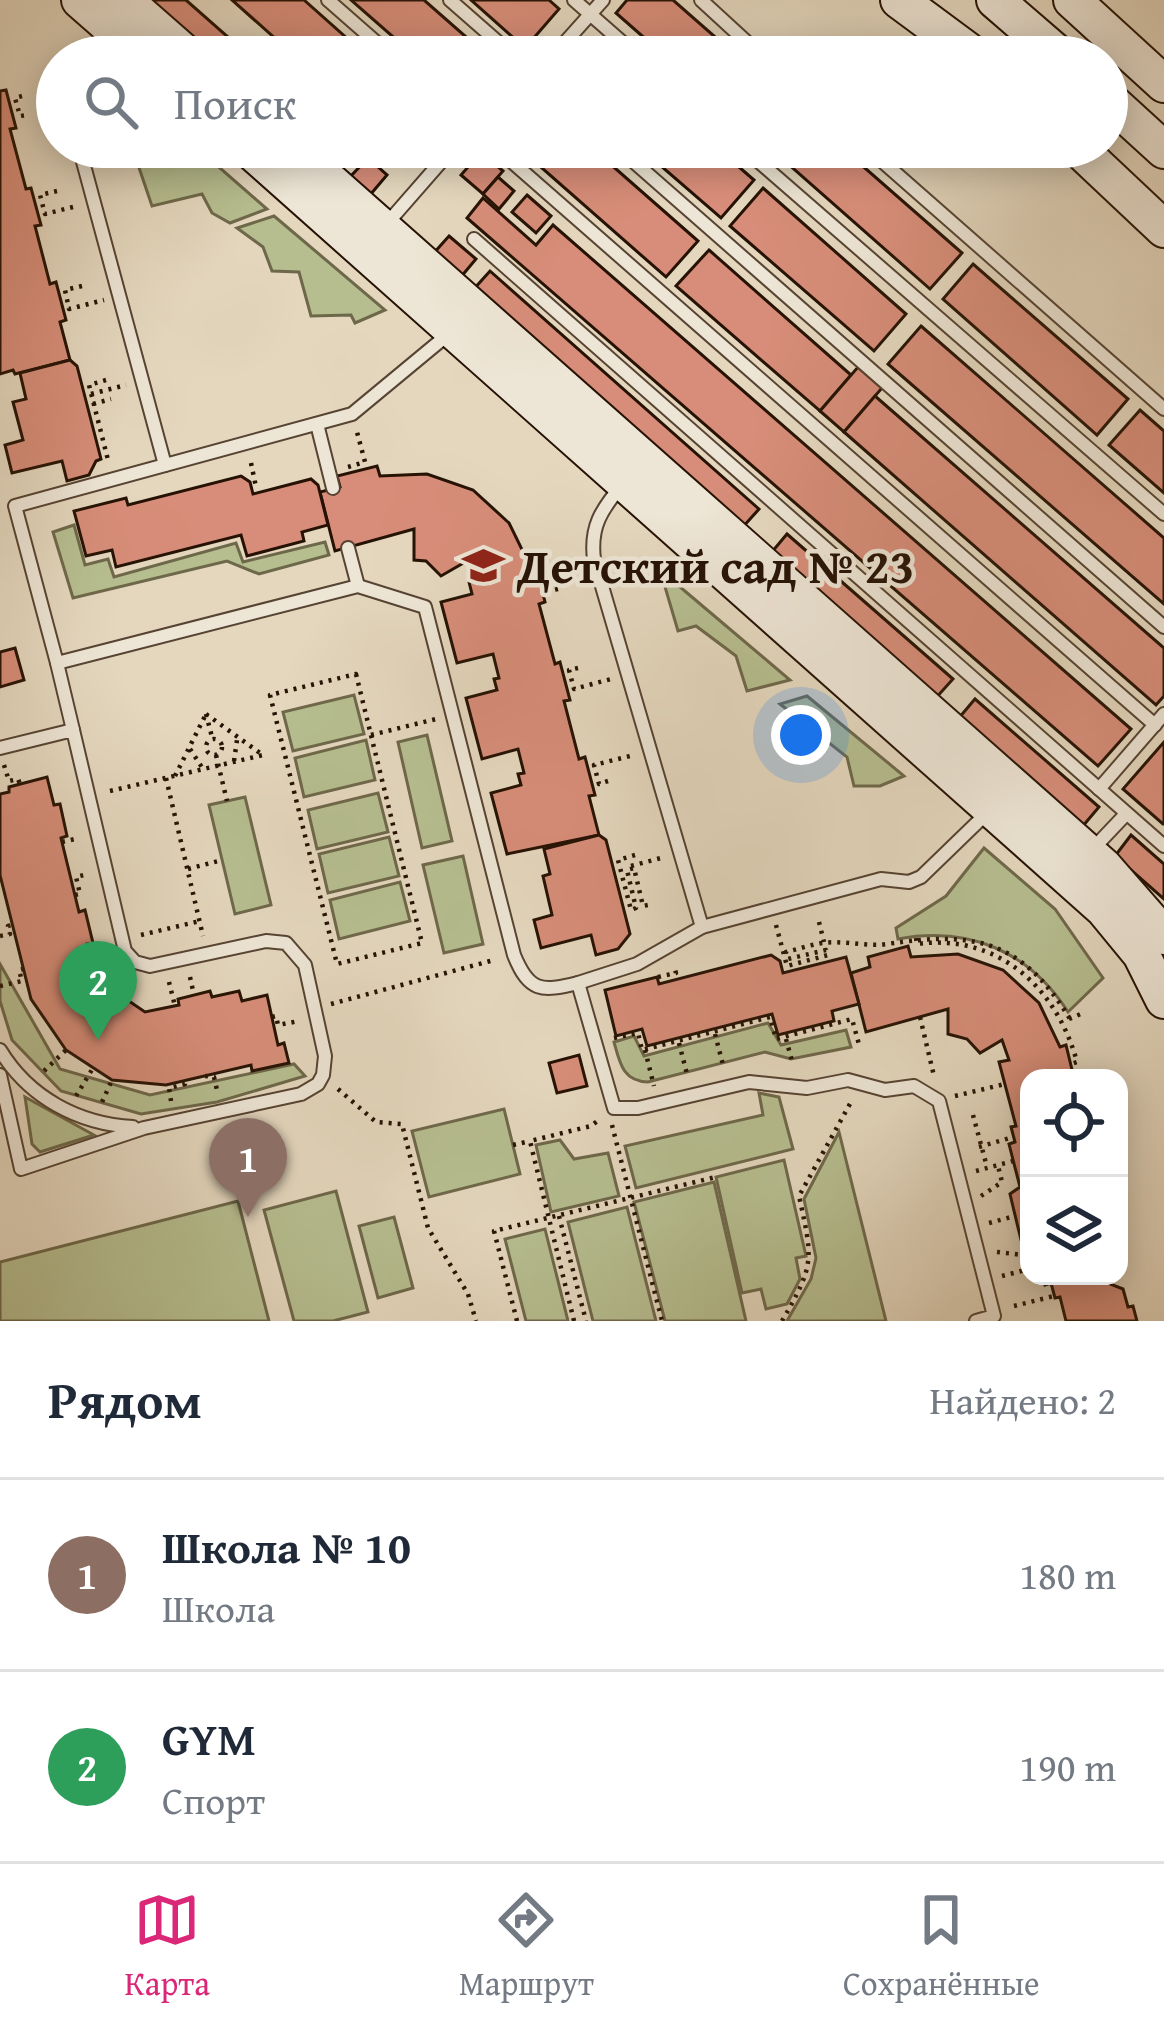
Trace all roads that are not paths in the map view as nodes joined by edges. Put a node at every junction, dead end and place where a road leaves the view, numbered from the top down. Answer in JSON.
{"nodes":[{"id":1,"x":80,"y":0,"type":"edge"},
{"id":2,"x":328,"y":0,"type":"edge"},
{"id":3,"x":451,"y":0,"type":"edge"},
{"id":4,"x":574,"y":0,"type":"edge"},
{"id":5,"x":603,"y":0,"type":"edge"},
{"id":6,"x":700,"y":0,"type":"edge"},
{"id":7,"x":899,"y":0,"type":"edge"},
{"id":8,"x":995,"y":0,"type":"edge"},
{"id":9,"x":1072,"y":0,"type":"edge"},
{"id":10,"x":590,"y":14,"type":"junction"},
{"id":11,"x":116,"y":24,"type":"edge"},
{"id":12,"x":369,"y":36,"type":"edge"},
{"id":13,"x":491,"y":36,"type":"edge"},
{"id":14,"x":571,"y":36,"type":"edge"},
{"id":15,"x":615,"y":36,"type":"edge"},
{"id":16,"x":740,"y":36,"type":"edge"},
{"id":17,"x":948,"y":36,"type":"edge"},
{"id":18,"x":1037,"y":36,"type":"edge"},
{"id":19,"x":1111,"y":36,"type":"edge"},
{"id":20,"x":1128,"y":51,"type":"edge"},
{"id":21,"x":1164,"y":84,"type":"edge"},
{"id":22,"x":1128,"y":117,"type":"edge"},
{"id":23,"x":1164,"y":150,"type":"edge"},
{"id":24,"x":85,"y":168,"type":"edge"},
{"id":25,"x":282,"y":168,"type":"edge"},
{"id":26,"x":304,"y":168,"type":"edge"},
{"id":27,"x":435,"y":168,"type":"edge"},
{"id":28,"x":519,"y":168,"type":"edge"},
{"id":29,"x":641,"y":168,"type":"edge"},
{"id":30,"x":766,"y":168,"type":"edge"},
{"id":31,"x":890,"y":168,"type":"edge"},
{"id":32,"x":1099,"y":168,"type":"edge"},
{"id":33,"x":317,"y":189,"type":"junction"},
{"id":34,"x":1164,"y":229,"type":"edge"},
{"id":35,"x":373,"y":239,"type":"junction"},
{"id":36,"x":474,"y":239,"type":"dead end"},
{"id":37,"x":463,"y":319,"type":"junction"},
{"id":38,"x":1164,"y":410,"type":"edge"},
{"id":39,"x":316,"y":424,"type":"junction"},
{"id":40,"x":166,"y":465,"type":"junction"},
{"id":41,"x":634,"y":471,"type":"junction"},
{"id":42,"x":333,"y":488,"type":"dead end"},
{"id":43,"x":0,"y":504,"type":"edge"},
{"id":44,"x":15,"y":506,"type":"junction"},
{"id":45,"x":1164,"y":514,"type":"edge"},
{"id":46,"x":348,"y":548,"type":"dead end"},
{"id":47,"x":358,"y":586,"type":"junction"},
{"id":48,"x":1164,"y":627,"type":"edge"},
{"id":49,"x":57,"y":663,"type":"junction"},
{"id":50,"x":1159,"y":720,"type":"edge"},
{"id":51,"x":73,"y":730,"type":"junction"},
{"id":52,"x":0,"y":748,"type":"edge"},
{"id":53,"x":1099,"y":789,"type":"junction"},
{"id":54,"x":1001,"y":797,"type":"junction"},
{"id":55,"x":1126,"y":814,"type":"junction"},
{"id":56,"x":1164,"y":846,"type":"edge"},
{"id":57,"x":1088,"y":854,"type":"junction"},
{"id":58,"x":702,"y":927,"type":"junction"},
{"id":59,"x":1164,"y":935,"type":"edge"},
{"id":60,"x":578,"y":983,"type":"junction"},
{"id":61,"x":1164,"y":1000,"type":"edge"},
{"id":62,"x":0,"y":1050,"type":"edge"},
{"id":63,"x":0,"y":1075,"type":"edge"},
{"id":64,"x":144,"y":1128,"type":"junction"},
{"id":65,"x":1002,"y":1315,"type":"edge"},
{"id":66,"x":976,"y":1321,"type":"edge"}],
"edges":[{"from":1,"to":11,"type":"street"},
{"from":2,"to":12,"type":"lane"},
{"from":3,"to":13,"type":"lane"},
{"from":4,"to":10,"type":"lane"},
{"from":5,"to":10,"type":"lane"},
{"from":6,"to":16,"type":"lane"},
{"from":7,"to":17,"type":"street"},
{"from":8,"to":18,"type":"street"},
{"from":9,"to":19,"type":"street"},
{"from":10,"to":14,"type":"lane"},
{"from":10,"to":15,"type":"lane"},
{"from":20,"to":21,"type":"street"},
{"from":22,"to":23,"type":"street"},
{"from":24,"to":40,"type":"lane"},
{"from":25,"to":33,"type":"street"},
{"from":26,"to":33,"type":"street"},
{"from":27,"to":35,"type":"lane"},
{"from":28,"to":50,"type":"lane"},
{"from":29,"to":48,"type":"lane"},
{"from":30,"to":45,"type":"lane"},
{"from":31,"to":38,"type":"lane"},
{"from":32,"to":34,"type":"street"},
{"from":33,"to":35,"type":"street"},
{"from":35,"to":37,"type":"street"},
{"from":36,"to":53,"type":"lane"},
{"from":37,"to":39,"type":"lane"},
{"from":37,"to":41,"type":"street"},
{"from":39,"to":40,"type":"lane"},
{"from":39,"to":42,"type":"lane"},
{"from":40,"to":44,"type":"lane"},
{"from":41,"to":54,"type":"street"},
{"from":41,"to":58,"type":"lane"},
{"from":43,"to":44,"type":"lane"},
{"from":44,"to":49,"type":"lane"},
{"from":46,"to":47,"type":"lane"},
{"from":47,"to":49,"type":"lane"},
{"from":47,"to":60,"type":"lane"},
{"from":49,"to":51,"type":"lane"},
{"from":50,"to":53,"type":"lane"},
{"from":51,"to":52,"type":"lane"},
{"from":51,"to":64,"type":"lane"},
{"from":53,"to":55,"type":"lane"},
{"from":54,"to":57,"type":"street"},
{"from":54,"to":58,"type":"lane"},
{"from":54,"to":61,"type":"street"},
{"from":55,"to":56,"type":"lane"},
{"from":55,"to":57,"type":"lane"},
{"from":57,"to":59,"type":"street"},
{"from":58,"to":60,"type":"lane"},
{"from":60,"to":65,"type":"lane"},
{"from":62,"to":64,"type":"lane"},
{"from":63,"to":64,"type":"lane"},
{"from":65,"to":66,"type":"lane"}]}
